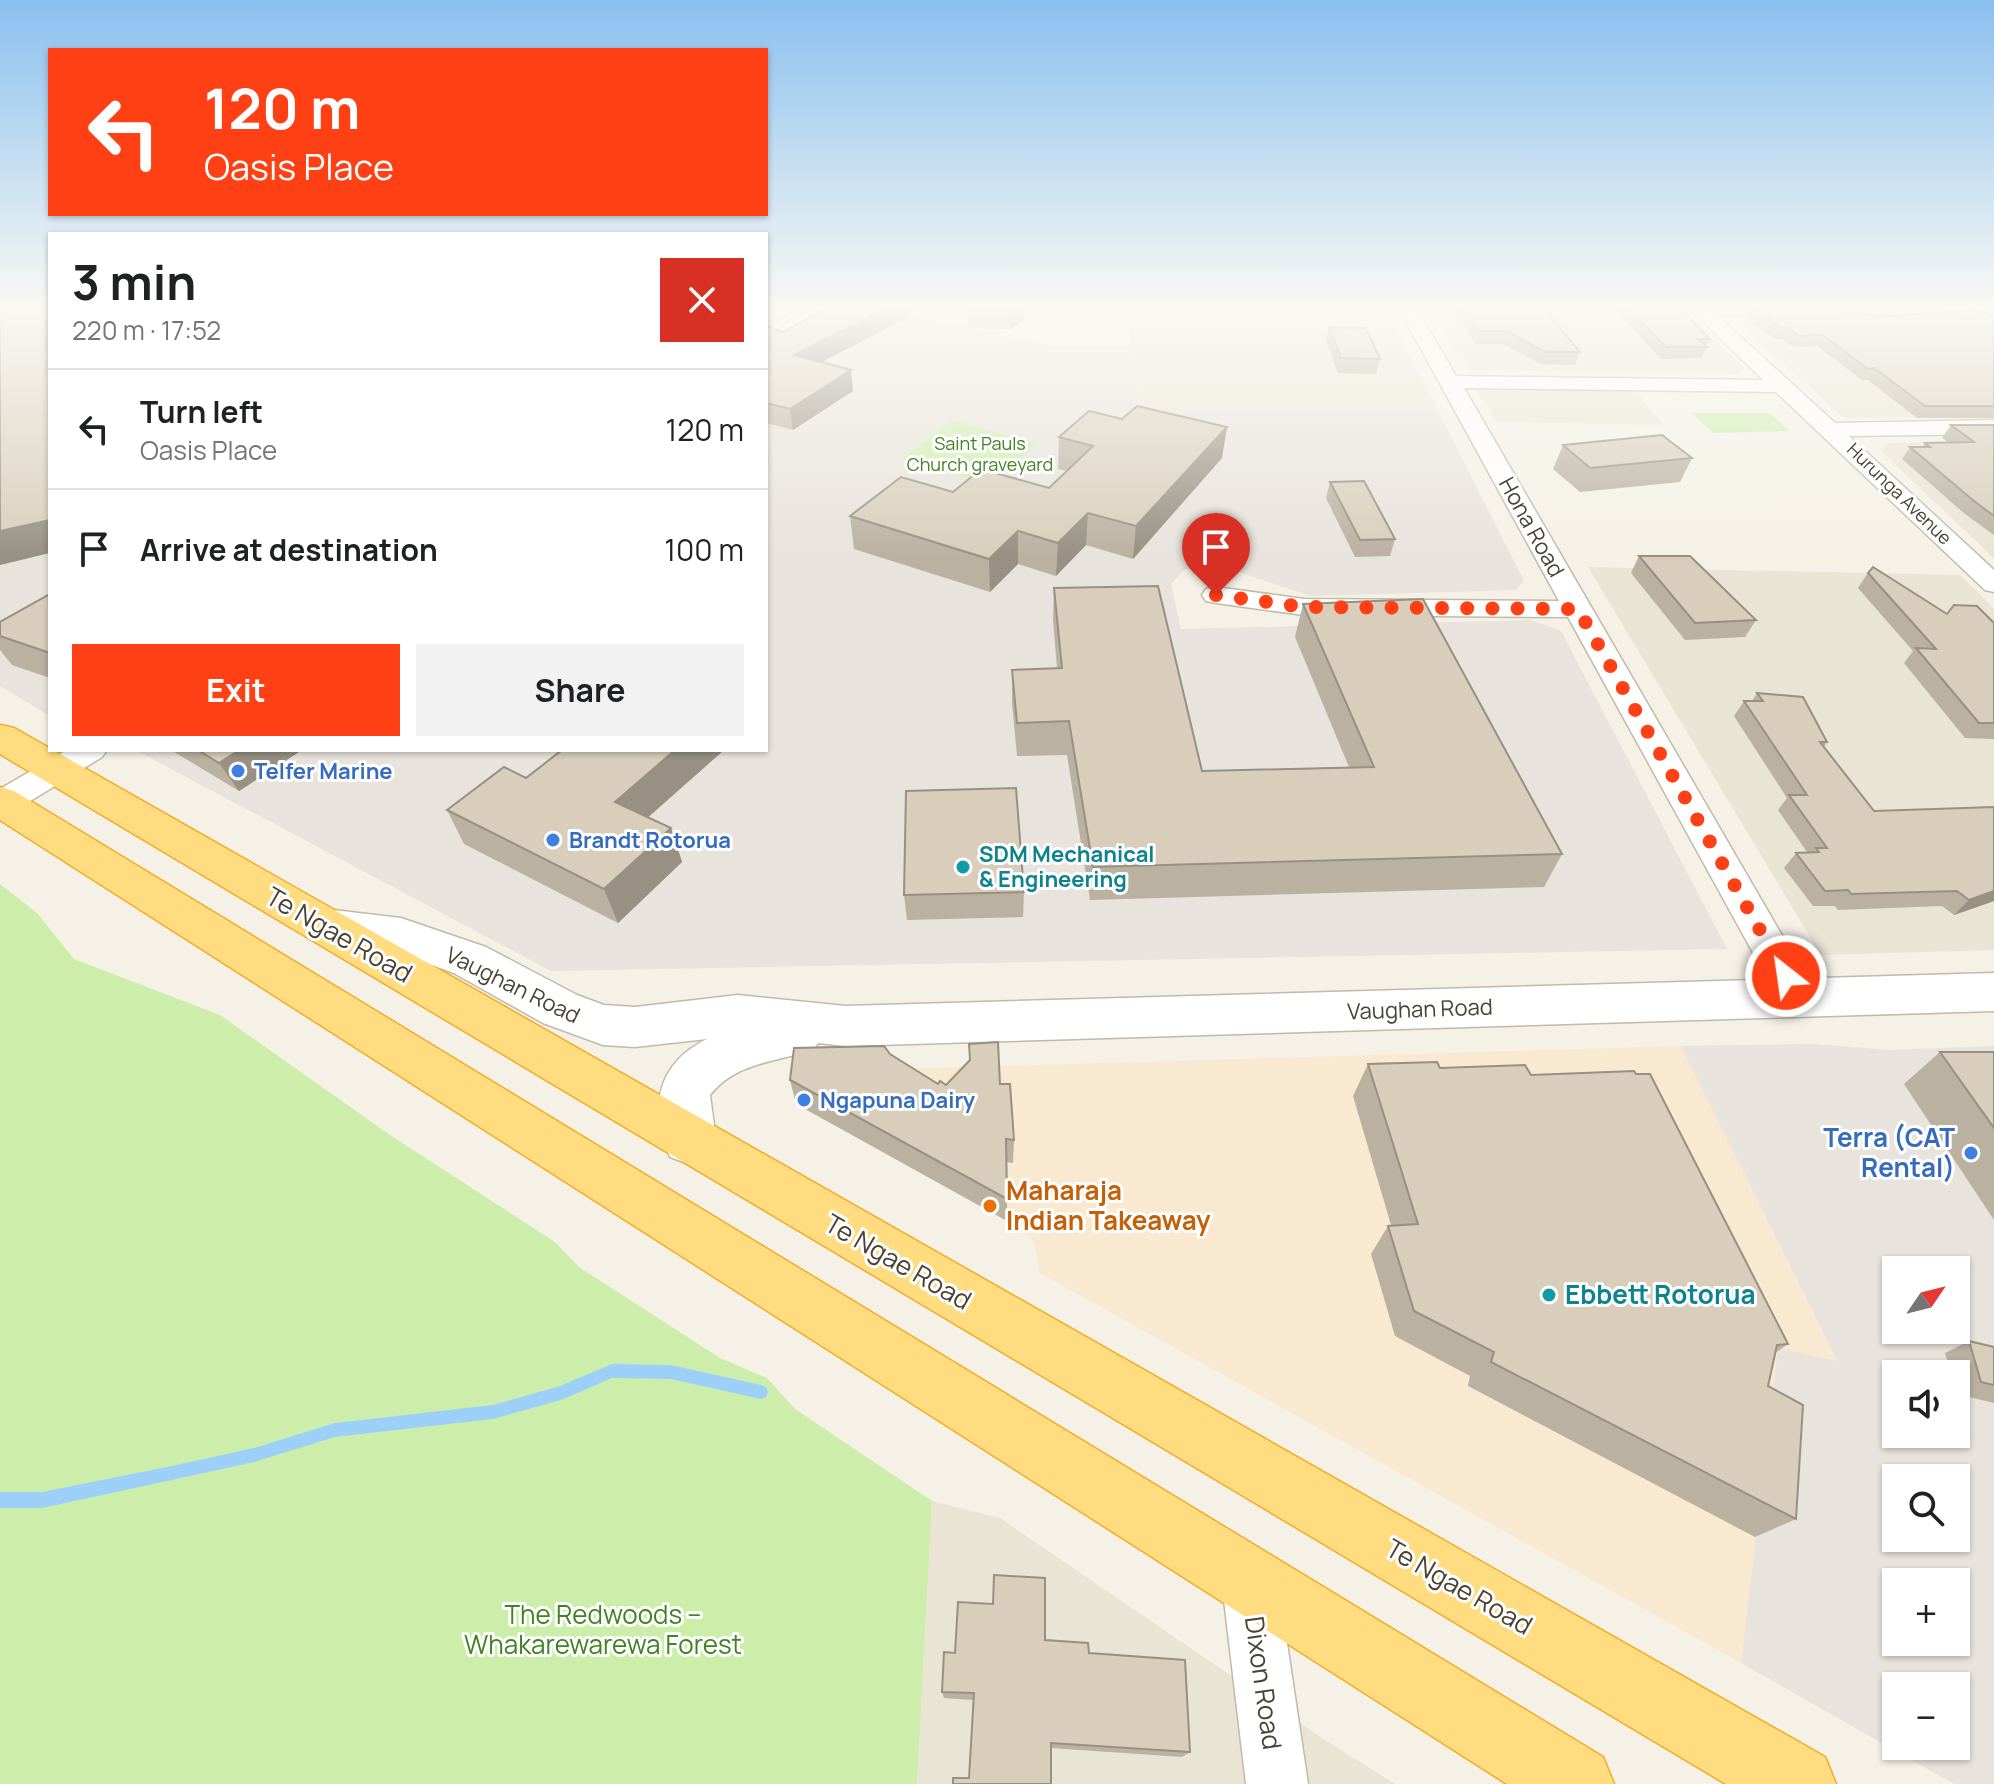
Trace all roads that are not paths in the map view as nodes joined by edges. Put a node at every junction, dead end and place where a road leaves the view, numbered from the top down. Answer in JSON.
{"nodes":[{"id":1,"x":1455,"y":390,"type":"edge"},
{"id":2,"x":1787,"y":390,"type":"edge"},
{"id":3,"x":1994,"y":427,"type":"edge"},
{"id":4,"x":1833,"y":430,"type":"junction"},
{"id":5,"x":1994,"y":584,"type":"edge"},
{"id":6,"x":1216,"y":595,"type":"dead end"},
{"id":7,"x":1578,"y":609,"type":"junction"},
{"id":8,"x":0,"y":737,"type":"edge"},
{"id":9,"x":48,"y":752,"type":"edge"},
{"id":10,"x":48,"y":752,"type":"edge"},
{"id":11,"x":74,"y":760,"type":"edge"},
{"id":12,"x":1,"y":802,"type":"edge"},
{"id":13,"x":325,"y":926,"type":"junction"},
{"id":14,"x":1994,"y":992,"type":"edge"},
{"id":15,"x":1798,"y":998,"type":"junction"},
{"id":16,"x":846,"y":1026,"type":"junction"},
{"id":17,"x":689,"y":1140,"type":"junction"},
{"id":18,"x":1250,"y":1583,"type":"junction"},
{"id":19,"x":1277,"y":1784,"type":"edge"},
{"id":20,"x":1576,"y":1784,"type":"edge"},
{"id":21,"x":1798,"y":1784,"type":"edge"}],
"edges":[{"from":1,"to":7,"type":"street","name":"Hona Road"},
{"from":2,"to":4,"type":"street","name":"Hurunga Avenue"},
{"from":3,"to":4,"type":"street"},
{"from":4,"to":5,"type":"street","name":"Hurunga Avenue"},
{"from":6,"to":7,"type":"street"},
{"from":7,"to":15,"type":"street","name":"Hona Road"},
{"from":8,"to":9,"type":"highway","name":"Te Ngae Road"},
{"from":10,"to":11,"type":"highway","name":"Te Ngae Road"},
{"from":11,"to":12,"type":"street"},
{"from":11,"to":13,"type":"highway","name":"Te Ngae Road"},
{"from":12,"to":18,"type":"highway"},
{"from":13,"to":16,"type":"street","name":"Vaughan Road"},
{"from":13,"to":17,"type":"highway","name":"Te Ngae Road"},
{"from":14,"to":15,"type":"street","name":"Vaughan Road"},
{"from":15,"to":16,"type":"street","name":"Vaughan Road"},
{"from":16,"to":17,"type":"street","name":"Vaughan Road"},
{"from":17,"to":21,"type":"highway","name":"Te Ngae Road"},
{"from":18,"to":19,"type":"street","name":"Dixon Road"},
{"from":18,"to":20,"type":"highway"}]}
